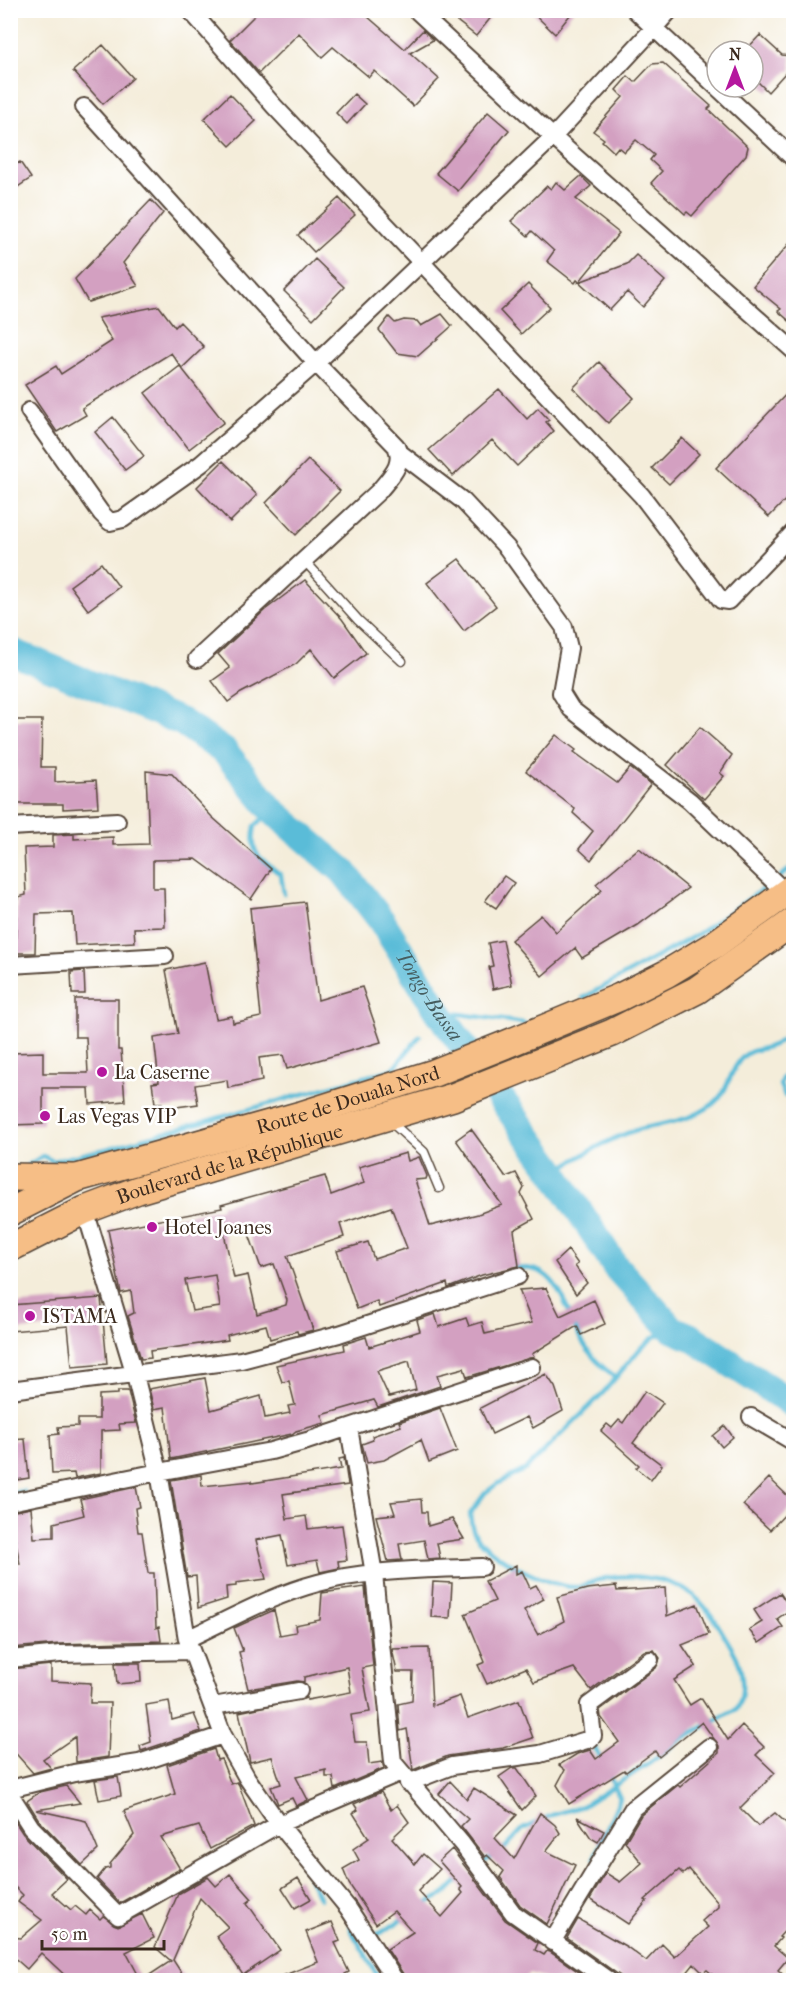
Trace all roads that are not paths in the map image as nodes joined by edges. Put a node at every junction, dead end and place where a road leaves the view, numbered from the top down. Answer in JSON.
{"nodes":[{"id":1,"x":190,"y":10,"type":"edge"},
{"id":2,"x":416,"y":10,"type":"edge"},
{"id":3,"x":634,"y":10,"type":"edge"},
{"id":4,"x":670,"y":10,"type":"edge"},
{"id":5,"x":654,"y":28,"type":"junction"},
{"id":6,"x":84,"y":107,"type":"dead end"},
{"id":7,"x":553,"y":137,"type":"junction"},
{"id":8,"x":794,"y":159,"type":"edge"},
{"id":9,"x":422,"y":262,"type":"junction"},
{"id":10,"x":794,"y":351,"type":"edge"},
{"id":11,"x":316,"y":363,"type":"junction"},
{"id":12,"x":29,"y":411,"type":"dead end"},
{"id":13,"x":400,"y":453,"type":"junction"},
{"id":14,"x":794,"y":532,"type":"edge"},
{"id":15,"x":304,"y":560,"type":"junction"},
{"id":16,"x":197,"y":659,"type":"dead end"},
{"id":17,"x":402,"y":661,"type":"dead end"},
{"id":18,"x":117,"y":821,"type":"dead end"},
{"id":19,"x":10,"y":827,"type":"edge"},
{"id":20,"x":790,"y":890,"type":"edge"},
{"id":21,"x":794,"y":921,"type":"edge"},
{"id":22,"x":165,"y":956,"type":"dead end"},
{"id":23,"x":10,"y":965,"type":"edge"},
{"id":24,"x":386,"y":1117,"type":"junction"},
{"id":25,"x":304,"y":1127,"type":"junction"},
{"id":26,"x":10,"y":1177,"type":"edge"},
{"id":27,"x":77,"y":1178,"type":"junction"},
{"id":28,"x":439,"y":1188,"type":"dead end"},
{"id":29,"x":85,"y":1209,"type":"junction"},
{"id":30,"x":10,"y":1212,"type":"edge"},
{"id":31,"x":10,"y":1248,"type":"edge"},
{"id":32,"x":518,"y":1276,"type":"dead end"},
{"id":33,"x":532,"y":1367,"type":"dead end"},
{"id":34,"x":135,"y":1375,"type":"junction"},
{"id":35,"x":10,"y":1390,"type":"edge"},
{"id":36,"x":751,"y":1417,"type":"dead end"},
{"id":37,"x":349,"y":1428,"type":"junction"},
{"id":38,"x":794,"y":1442,"type":"edge"},
{"id":39,"x":159,"y":1472,"type":"junction"},
{"id":40,"x":10,"y":1502,"type":"edge"},
{"id":41,"x":483,"y":1567,"type":"dead end"},
{"id":42,"x":374,"y":1574,"type":"junction"},
{"id":43,"x":189,"y":1645,"type":"junction"},
{"id":44,"x":10,"y":1659,"type":"edge"},
{"id":45,"x":650,"y":1660,"type":"dead end"},
{"id":46,"x":299,"y":1691,"type":"dead end"},
{"id":47,"x":213,"y":1706,"type":"junction"},
{"id":48,"x":223,"y":1735,"type":"junction"},
{"id":49,"x":709,"y":1747,"type":"dead end"},
{"id":50,"x":403,"y":1778,"type":"junction"},
{"id":51,"x":10,"y":1792,"type":"edge"},
{"id":52,"x":279,"y":1824,"type":"junction"},
{"id":53,"x":552,"y":1942,"type":"junction"},
{"id":54,"x":395,"y":1980,"type":"edge"},
{"id":55,"x":608,"y":1980,"type":"edge"}],
"edges":[{"from":1,"to":9,"type":"street"},
{"from":2,"to":7,"type":"street"},
{"from":3,"to":5,"type":"street"},
{"from":4,"to":5,"type":"street"},
{"from":5,"to":7,"type":"street"},
{"from":5,"to":8,"type":"street"},
{"from":6,"to":11,"type":"street"},
{"from":7,"to":9,"type":"street"},
{"from":7,"to":10,"type":"street"},
{"from":9,"to":11,"type":"street"},
{"from":9,"to":14,"type":"street"},
{"from":11,"to":12,"type":"street"},
{"from":11,"to":13,"type":"street"},
{"from":13,"to":15,"type":"street"},
{"from":13,"to":20,"type":"street"},
{"from":15,"to":16,"type":"street"},
{"from":15,"to":17,"type":"lane"},
{"from":18,"to":19,"type":"street"},
{"from":20,"to":25,"type":"main road","name":"Route de Douala Nord"},
{"from":21,"to":24,"type":"main road","name":"Boulevard de la République"},
{"from":22,"to":23,"type":"street"},
{"from":24,"to":25,"type":"main road","name":"Boulevard de la République"},
{"from":24,"to":28,"type":"lane"},
{"from":25,"to":27,"type":"main road","name":"Route de Douala Nord"},
{"from":25,"to":29,"type":"main road","name":"Boulevard de la République"},
{"from":26,"to":27,"type":"main road"},
{"from":27,"to":30,"type":"main road"},
{"from":29,"to":31,"type":"main road","name":"Boulevard de la République"},
{"from":29,"to":34,"type":"street"},
{"from":32,"to":34,"type":"street"},
{"from":33,"to":37,"type":"street"},
{"from":34,"to":35,"type":"street"},
{"from":34,"to":39,"type":"street"},
{"from":36,"to":38,"type":"street"},
{"from":37,"to":39,"type":"street"},
{"from":37,"to":42,"type":"street"},
{"from":39,"to":40,"type":"street"},
{"from":39,"to":43,"type":"street"},
{"from":41,"to":42,"type":"street"},
{"from":42,"to":43,"type":"street"},
{"from":42,"to":50,"type":"street"},
{"from":43,"to":44,"type":"street"},
{"from":43,"to":47,"type":"street"},
{"from":45,"to":50,"type":"street"},
{"from":46,"to":47,"type":"street"},
{"from":47,"to":48,"type":"street"},
{"from":48,"to":51,"type":"street"},
{"from":48,"to":52,"type":"street"},
{"from":49,"to":53,"type":"street"},
{"from":50,"to":52,"type":"street"},
{"from":50,"to":53,"type":"street"},
{"from":51,"to":52,"type":"street"},
{"from":52,"to":54,"type":"street"},
{"from":53,"to":55,"type":"street"}]}
